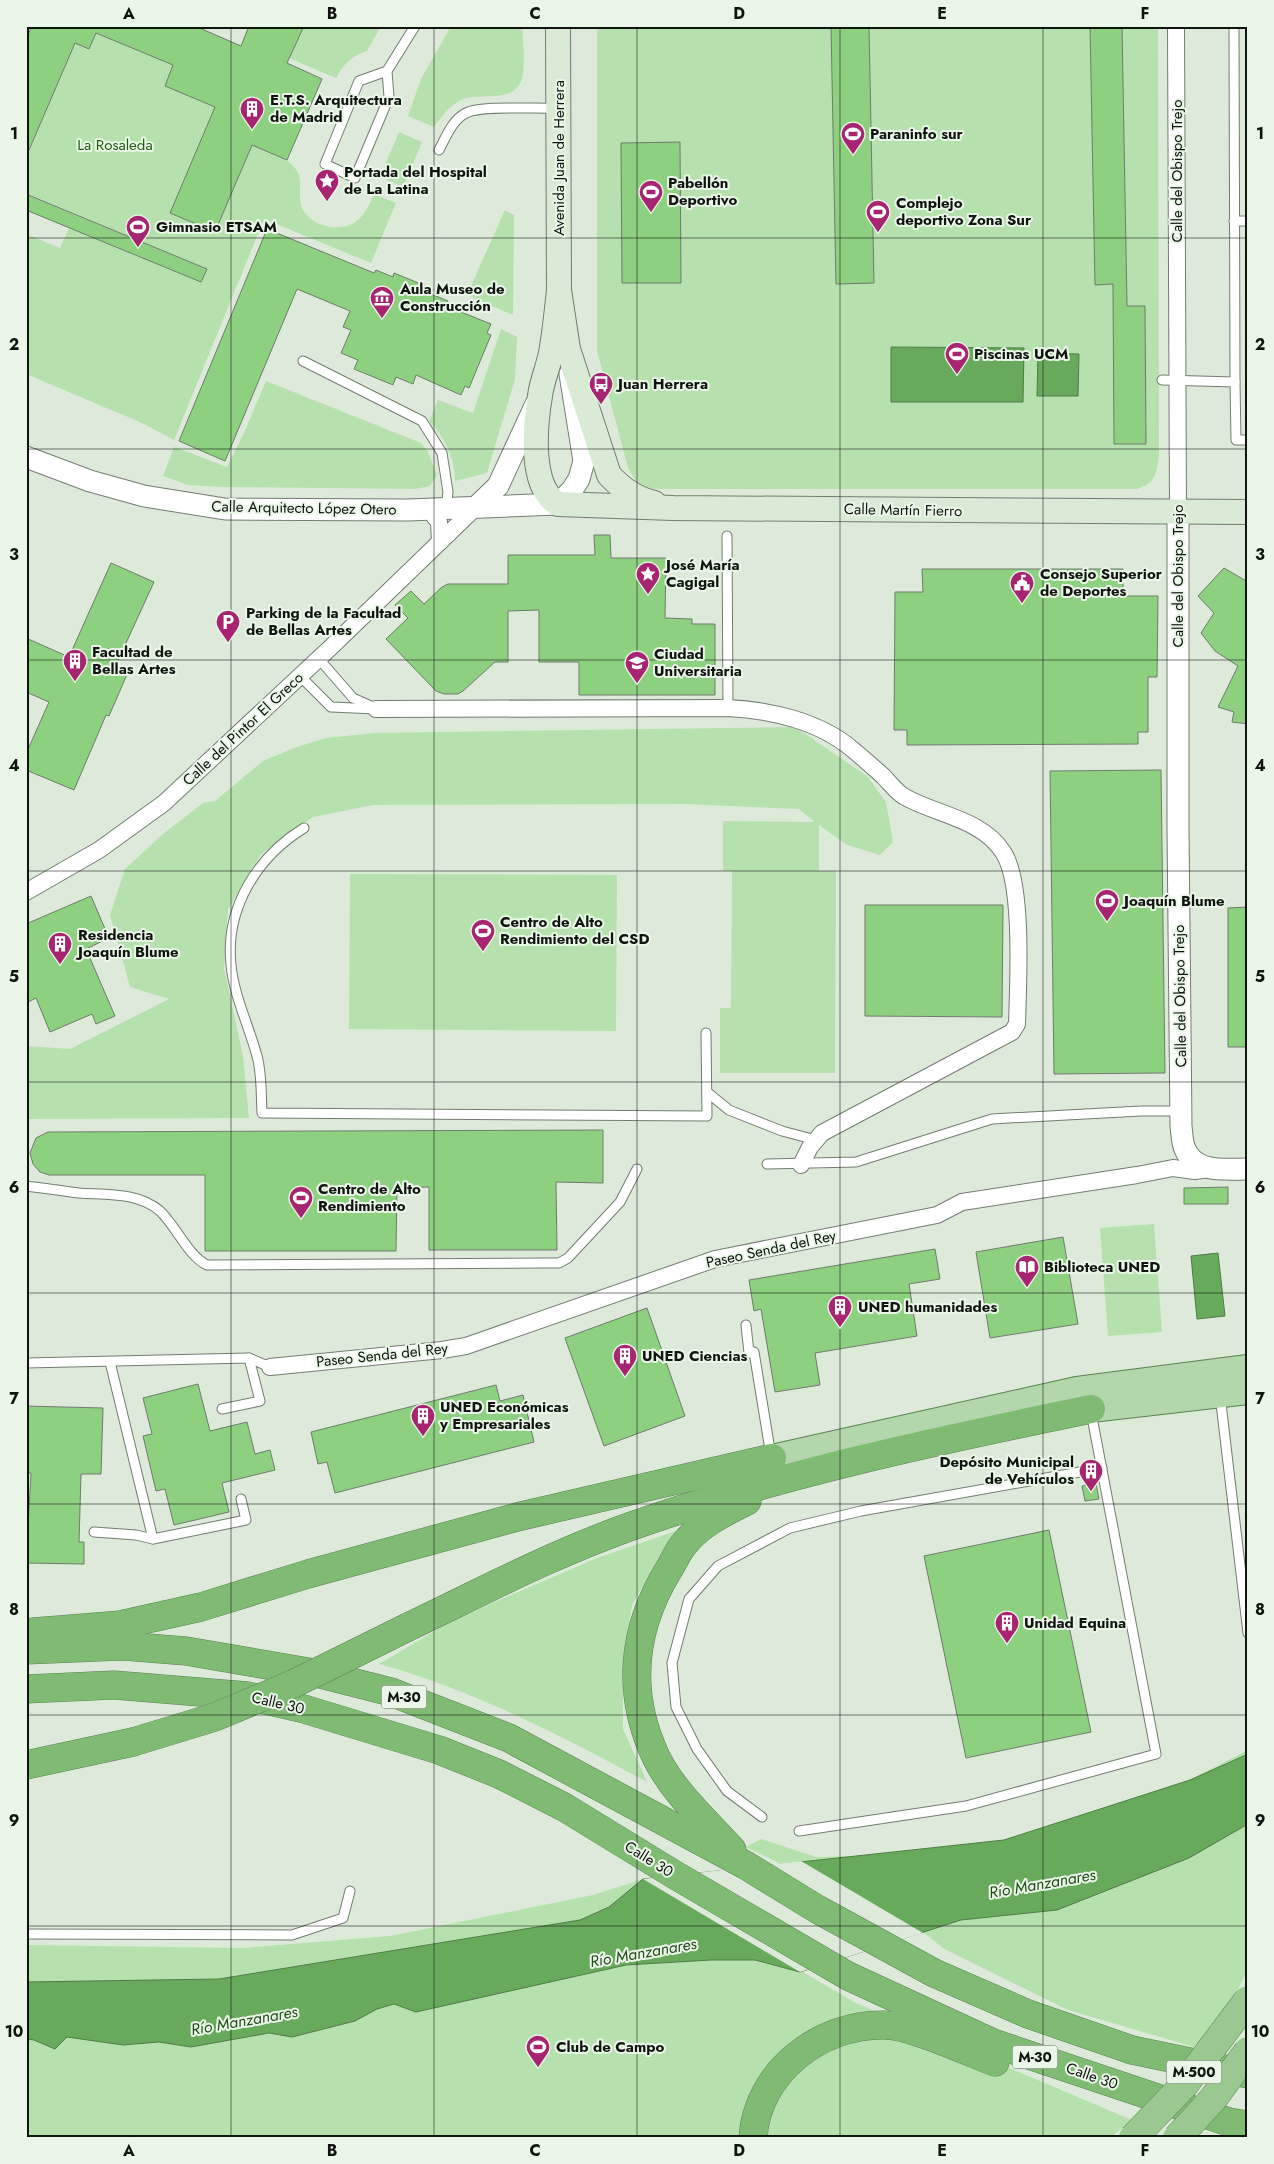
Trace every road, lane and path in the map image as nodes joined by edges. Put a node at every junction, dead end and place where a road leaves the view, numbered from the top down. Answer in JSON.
{"nodes":[{"id":1,"x":415,"y":26,"type":"edge"},
{"id":2,"x":558,"y":26,"type":"edge"},
{"id":3,"x":1176,"y":26,"type":"edge"},
{"id":4,"x":1234,"y":26,"type":"edge"},
{"id":5,"x":386,"y":71,"type":"junction"},
{"id":6,"x":558,"y":108,"type":"junction"},
{"id":7,"x":439,"y":150,"type":"dead end"},
{"id":8,"x":1234,"y":221,"type":"junction"},
{"id":9,"x":1248,"y":221,"type":"edge"},
{"id":10,"x":559,"y":290,"type":"junction"},
{"id":11,"x":568,"y":349,"type":"junction"},
{"id":12,"x":303,"y":361,"type":"dead end"},
{"id":13,"x":1170,"y":380,"type":"junction"},
{"id":14,"x":1235,"y":382,"type":"junction"},
{"id":15,"x":540,"y":394,"type":"junction"},
{"id":16,"x":1248,"y":440,"type":"edge"},
{"id":17,"x":26,"y":457,"type":"edge"},
{"id":18,"x":558,"y":504,"type":"junction"},
{"id":19,"x":476,"y":507,"type":"junction"},
{"id":20,"x":672,"y":508,"type":"junction"},
{"id":21,"x":437,"y":509,"type":"junction"},
{"id":22,"x":1178,"y":512,"type":"junction"},
{"id":23,"x":1248,"y":512,"type":"edge"},
{"id":24,"x":728,"y":536,"type":"dead end"},
{"id":25,"x":440,"y":542,"type":"junction"},
{"id":26,"x":319,"y":659,"type":"junction"},
{"id":27,"x":300,"y":676,"type":"junction"},
{"id":28,"x":728,"y":708,"type":"junction"},
{"id":29,"x":376,"y":709,"type":"junction"},
{"id":30,"x":304,"y":828,"type":"dead end"},
{"id":31,"x":26,"y":892,"type":"edge"},
{"id":32,"x":706,"y":1033,"type":"dead end"},
{"id":33,"x":707,"y":1092,"type":"junction"},
{"id":34,"x":1181,"y":1118,"type":"junction"},
{"id":35,"x":816,"y":1140,"type":"junction"},
{"id":36,"x":767,"y":1164,"type":"dead end"},
{"id":37,"x":801,"y":1164,"type":"junction"},
{"id":38,"x":637,"y":1169,"type":"dead end"},
{"id":39,"x":1212,"y":1169,"type":"junction"},
{"id":40,"x":1248,"y":1169,"type":"edge"},
{"id":41,"x":1160,"y":1170,"type":"junction"},
{"id":42,"x":26,"y":1186,"type":"edge"},
{"id":43,"x":746,"y":1325,"type":"dead end"},
{"id":44,"x":249,"y":1358,"type":"junction"},
{"id":45,"x":110,"y":1362,"type":"junction"},
{"id":46,"x":26,"y":1363,"type":"edge"},
{"id":47,"x":270,"y":1366,"type":"joint"},
{"id":48,"x":1248,"y":1368,"type":"edge"},
{"id":49,"x":1248,"y":1391,"type":"edge"},
{"id":50,"x":1220,"y":1394,"type":"junction"},
{"id":51,"x":222,"y":1409,"type":"dead end"},
{"id":52,"x":1091,"y":1410,"type":"junction"},
{"id":53,"x":772,"y":1458,"type":"junction"},
{"id":54,"x":866,"y":1459,"type":"junction"},
{"id":55,"x":1102,"y":1468,"type":"junction"},
{"id":56,"x":241,"y":1499,"type":"dead end"},
{"id":57,"x":94,"y":1532,"type":"dead end"},
{"id":58,"x":153,"y":1539,"type":"junction"},
{"id":59,"x":1245,"y":1576,"type":"edge"},
{"id":60,"x":1247,"y":1628,"type":"edge"},
{"id":61,"x":26,"y":1632,"type":"edge"},
{"id":62,"x":1248,"y":1634,"type":"edge"},
{"id":63,"x":26,"y":1650,"type":"edge"},
{"id":64,"x":26,"y":1689,"type":"edge"},
{"id":65,"x":26,"y":1765,"type":"edge"},
{"id":66,"x":762,"y":1817,"type":"dead end"},
{"id":67,"x":799,"y":1831,"type":"dead end"},
{"id":68,"x":747,"y":1866,"type":"junction"},
{"id":69,"x":350,"y":1891,"type":"dead end"},
{"id":70,"x":26,"y":1934,"type":"edge"},
{"id":71,"x":1248,"y":2000,"type":"edge"},
{"id":72,"x":1248,"y":2051,"type":"edge"},
{"id":73,"x":1248,"y":2074,"type":"edge"},
{"id":74,"x":1238,"y":2123,"type":"edge"},
{"id":75,"x":753,"y":2138,"type":"edge"},
{"id":76,"x":1133,"y":2138,"type":"edge"},
{"id":77,"x":1177,"y":2138,"type":"edge"}],
"edges":[{"from":1,"to":5,"type":"lane"},
{"from":2,"to":6,"type":"main road","name":"Avenida Juan de Herrera"},
{"from":3,"to":13,"type":"street","name":"Calle del Obispo Trejo"},
{"from":4,"to":8,"type":"lane"},
{"from":5,"to":5,"type":"lane"},
{"from":6,"to":7,"type":"lane"},
{"from":6,"to":10,"type":"main road","name":"Avenida Juan de Herrera"},
{"from":8,"to":9,"type":"lane"},
{"from":8,"to":14,"type":"lane"},
{"from":10,"to":11,"type":"main road"},
{"from":10,"to":15,"type":"main road"},
{"from":11,"to":18,"type":"street"},
{"from":11,"to":20,"type":"main road"},
{"from":12,"to":21,"type":"lane"},
{"from":13,"to":14,"type":"lane"},
{"from":13,"to":22,"type":"street","name":"Calle del Obispo Trejo"},
{"from":14,"to":16,"type":"lane"},
{"from":15,"to":18,"type":"main road"},
{"from":15,"to":19,"type":"street"},
{"from":17,"to":21,"type":"street","name":"Calle Arquitecto López Otero"},
{"from":18,"to":19,"type":"street","name":"Calle Arquitecto López Otero"},
{"from":18,"to":20,"type":"main road","name":"Calle Martín Fierro"},
{"from":19,"to":21,"type":"street","name":"Calle Arquitecto López Otero"},
{"from":19,"to":25,"type":"street","name":"Calle del Pintor El Greco"},
{"from":20,"to":22,"type":"main road","name":"Calle Martín Fierro"},
{"from":21,"to":25,"type":"street"},
{"from":22,"to":23,"type":"main road","name":"Calle Martín Fierro"},
{"from":22,"to":34,"type":"street","name":"Calle del Obispo Trejo"},
{"from":24,"to":28,"type":"lane"},
{"from":25,"to":26,"type":"street","name":"Calle del Pintor El Greco"},
{"from":26,"to":27,"type":"street","name":"Calle del Pintor El Greco"},
{"from":26,"to":29,"type":"lane"},
{"from":27,"to":29,"type":"lane"},
{"from":27,"to":31,"type":"street","name":"Calle del Pintor El Greco"},
{"from":28,"to":29,"type":"street"},
{"from":28,"to":35,"type":"street"},
{"from":30,"to":33,"type":"lane"},
{"from":32,"to":33,"type":"lane"},
{"from":33,"to":35,"type":"lane"},
{"from":34,"to":37,"type":"lane"},
{"from":34,"to":39,"type":"street","name":"Calle del Obispo Trejo"},
{"from":34,"to":41,"type":"street","name":"Calle del Obispo Trejo"},
{"from":35,"to":37,"type":"street"},
{"from":36,"to":37,"type":"lane"},
{"from":38,"to":42,"type":"lane"},
{"from":39,"to":40,"type":"street","name":"Paseo Senda del Rey"},
{"from":39,"to":41,"type":"street","name":"Paseo Senda del Rey"},
{"from":41,"to":47,"type":"street","name":"Paseo Senda del Rey"},
{"from":43,"to":53,"type":"lane"},
{"from":44,"to":45,"type":"lane"},
{"from":44,"to":47,"type":"lane"},
{"from":44,"to":51,"type":"lane"},
{"from":45,"to":46,"type":"lane"},
{"from":45,"to":58,"type":"lane"},
{"from":48,"to":53,"type":"main road"},
{"from":49,"to":50,"type":"main road"},
{"from":50,"to":52,"type":"main road"},
{"from":50,"to":59,"type":"lane"},
{"from":52,"to":54,"type":"highway"},
{"from":52,"to":55,"type":"lane"},
{"from":53,"to":61,"type":"highway"},
{"from":54,"to":65,"type":"highway","bridge":true},
{"from":54,"to":68,"type":"highway"},
{"from":55,"to":66,"type":"lane"},
{"from":55,"to":67,"type":"lane"},
{"from":56,"to":58,"type":"lane"},
{"from":57,"to":58,"type":"lane"},
{"from":59,"to":60,"type":"lane"},
{"from":60,"to":62,"type":"lane"},
{"from":63,"to":68,"type":"highway","number":"M-30"},
{"from":64,"to":74,"type":"highway","name":"Calle 30","number":"M-30"},
{"from":68,"to":73,"type":"highway","number":"M-30"},
{"from":69,"to":70,"type":"lane"},
{"from":71,"to":76,"type":"highway","number":"M-500","bridge":true},
{"from":72,"to":77,"type":"highway","number":"M-500","bridge":true},
{"from":74,"to":75,"type":"highway"}]}
